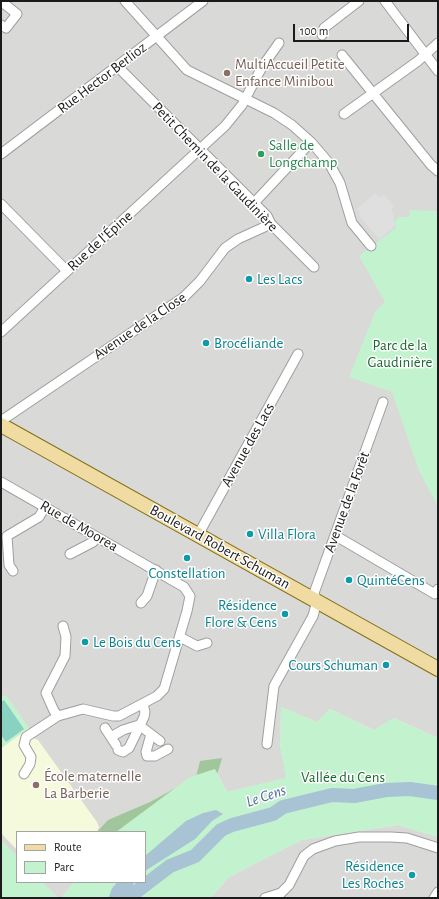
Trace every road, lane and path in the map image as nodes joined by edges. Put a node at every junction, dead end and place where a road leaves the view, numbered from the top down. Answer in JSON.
{"nodes":[{"id":1,"x":125,"y":1,"type":"edge"},
{"id":2,"x":203,"y":1,"type":"edge"},
{"id":3,"x":358,"y":1,"type":"edge"},
{"id":4,"x":385,"y":1,"type":"edge"},
{"id":5,"x":2,"y":2,"type":"edge"},
{"id":6,"x":1,"y":25,"type":"edge"},
{"id":7,"x":322,"y":35,"type":"dead end"},
{"id":8,"x":158,"y":37,"type":"junction"},
{"id":9,"x":280,"y":43,"type":"dead end"},
{"id":10,"x":438,"y":43,"type":"edge"},
{"id":11,"x":342,"y":54,"type":"dead end"},
{"id":12,"x":425,"y":54,"type":"junction"},
{"id":13,"x":117,"y":66,"type":"junction"},
{"id":14,"x":438,"y":71,"type":"edge"},
{"id":15,"x":373,"y":93,"type":"junction"},
{"id":16,"x":246,"y":98,"type":"junction"},
{"id":17,"x":344,"y":114,"type":"dead end"},
{"id":18,"x":311,"y":142,"type":"junction"},
{"id":19,"x":200,"y":149,"type":"junction"},
{"id":20,"x":3,"y":151,"type":"edge"},
{"id":21,"x":438,"y":171,"type":"edge"},
{"id":22,"x":254,"y":203,"type":"junction"},
{"id":23,"x":1,"y":204,"type":"edge"},
{"id":24,"x":271,"y":224,"type":"junction"},
{"id":25,"x":371,"y":246,"type":"dead end"},
{"id":26,"x":314,"y":267,"type":"dead end"},
{"id":27,"x":67,"y":271,"type":"junction"},
{"id":28,"x":2,"y":331,"type":"edge"},
{"id":29,"x":298,"y":354,"type":"dead end"},
{"id":30,"x":383,"y":402,"type":"dead end"},
{"id":31,"x":1,"y":421,"type":"edge"},
{"id":32,"x":1,"y":425,"type":"edge"},
{"id":33,"x":1,"y":482,"type":"edge"},
{"id":34,"x":45,"y":507,"type":"junction"},
{"id":35,"x":198,"y":535,"type":"junction"},
{"id":36,"x":336,"y":536,"type":"junction"},
{"id":37,"x":97,"y":537,"type":"junction"},
{"id":38,"x":70,"y":554,"type":"dead end"},
{"id":39,"x":156,"y":570,"type":"junction"},
{"id":40,"x":13,"y":571,"type":"dead end"},
{"id":41,"x":438,"y":589,"type":"edge"},
{"id":42,"x":317,"y":601,"type":"junction"},
{"id":43,"x":141,"y":603,"type":"dead end"},
{"id":44,"x":63,"y":626,"type":"dead end"},
{"id":45,"x":180,"y":637,"type":"junction"},
{"id":46,"x":207,"y":643,"type":"dead end"},
{"id":47,"x":438,"y":669,"type":"edge"},
{"id":48,"x":143,"y":704,"type":"junction"},
{"id":49,"x":58,"y":716,"type":"junction"},
{"id":50,"x":139,"y":725,"type":"junction"},
{"id":51,"x":105,"y":728,"type":"dead end"},
{"id":52,"x":151,"y":734,"type":"junction"},
{"id":53,"x":160,"y":741,"type":"dead end"},
{"id":54,"x":267,"y":744,"type":"dead end"},
{"id":55,"x":118,"y":746,"type":"junction"},
{"id":56,"x":168,"y":749,"type":"dead end"},
{"id":57,"x":24,"y":774,"type":"dead end"},
{"id":58,"x":438,"y":848,"type":"edge"},
{"id":59,"x":438,"y":892,"type":"edge"},
{"id":60,"x":265,"y":898,"type":"edge"},
{"id":61,"x":434,"y":898,"type":"edge"}],
"edges":[{"from":1,"to":8,"type":"street"},
{"from":2,"to":8,"type":"street","name":"Rue Hector Berlioz"},
{"from":3,"to":7,"type":"street"},
{"from":4,"to":12,"type":"street"},
{"from":5,"to":6,"type":"street"},
{"from":8,"to":13,"type":"street","name":"Rue Hector Berlioz"},
{"from":8,"to":16,"type":"street"},
{"from":9,"to":16,"type":"street","name":"Rue de l'Épine"},
{"from":10,"to":12,"type":"street"},
{"from":11,"to":15,"type":"street"},
{"from":12,"to":14,"type":"street"},
{"from":12,"to":15,"type":"street"},
{"from":13,"to":19,"type":"street","name":"Petit Chemin de la Gaudinière"},
{"from":13,"to":20,"type":"street","name":"Rue Hector Berlioz"},
{"from":15,"to":17,"type":"street"},
{"from":15,"to":21,"type":"street"},
{"from":16,"to":18,"type":"street"},
{"from":16,"to":19,"type":"street","name":"Rue de l'Épine"},
{"from":18,"to":22,"type":"street"},
{"from":18,"to":25,"type":"street"},
{"from":19,"to":22,"type":"street","name":"Petit Chemin de la Gaudinière"},
{"from":19,"to":27,"type":"street","name":"Rue de l'Épine"},
{"from":22,"to":24,"type":"street","name":"Petit Chemin de la Gaudinière"},
{"from":23,"to":27,"type":"street"},
{"from":24,"to":26,"type":"street","name":"Petit Chemin de la Gaudinière"},
{"from":24,"to":31,"type":"street","name":"Avenue de la Close"},
{"from":27,"to":28,"type":"street","name":"Rue de l'Épine"},
{"from":29,"to":35,"type":"street","name":"Avenue des Lacs"},
{"from":30,"to":36,"type":"street","name":"Avenue de la Forêt"},
{"from":32,"to":35,"type":"main road","name":"Boulevard Robert Schuman"},
{"from":33,"to":34,"type":"street","name":"Rue de Moorea"},
{"from":34,"to":37,"type":"street","name":"Rue de Moorea"},
{"from":34,"to":40,"type":"street"},
{"from":35,"to":42,"type":"main road","name":"Boulevard Robert Schuman"},
{"from":36,"to":41,"type":"street"},
{"from":36,"to":42,"type":"street","name":"Avenue de la Forêt"},
{"from":37,"to":38,"type":"street"},
{"from":37,"to":39,"type":"street","name":"Rue de Moorea"},
{"from":39,"to":43,"type":"street"},
{"from":39,"to":45,"type":"street","name":"Rue de Moorea"},
{"from":42,"to":47,"type":"main road","name":"Boulevard Robert Schuman"},
{"from":42,"to":54,"type":"street","name":"Avenue de la Forêt"},
{"from":44,"to":49,"type":"street"},
{"from":45,"to":46,"type":"street"},
{"from":45,"to":48,"type":"street"},
{"from":48,"to":49,"type":"street"},
{"from":48,"to":50,"type":"street"},
{"from":49,"to":57,"type":"street"},
{"from":50,"to":52,"type":"street"},
{"from":50,"to":55,"type":"street"},
{"from":50,"to":55,"type":"street"},
{"from":51,"to":55,"type":"street"},
{"from":52,"to":53,"type":"street"},
{"from":52,"to":56,"type":"street"},
{"from":58,"to":60,"type":"street"},
{"from":59,"to":61,"type":"street"}]}
